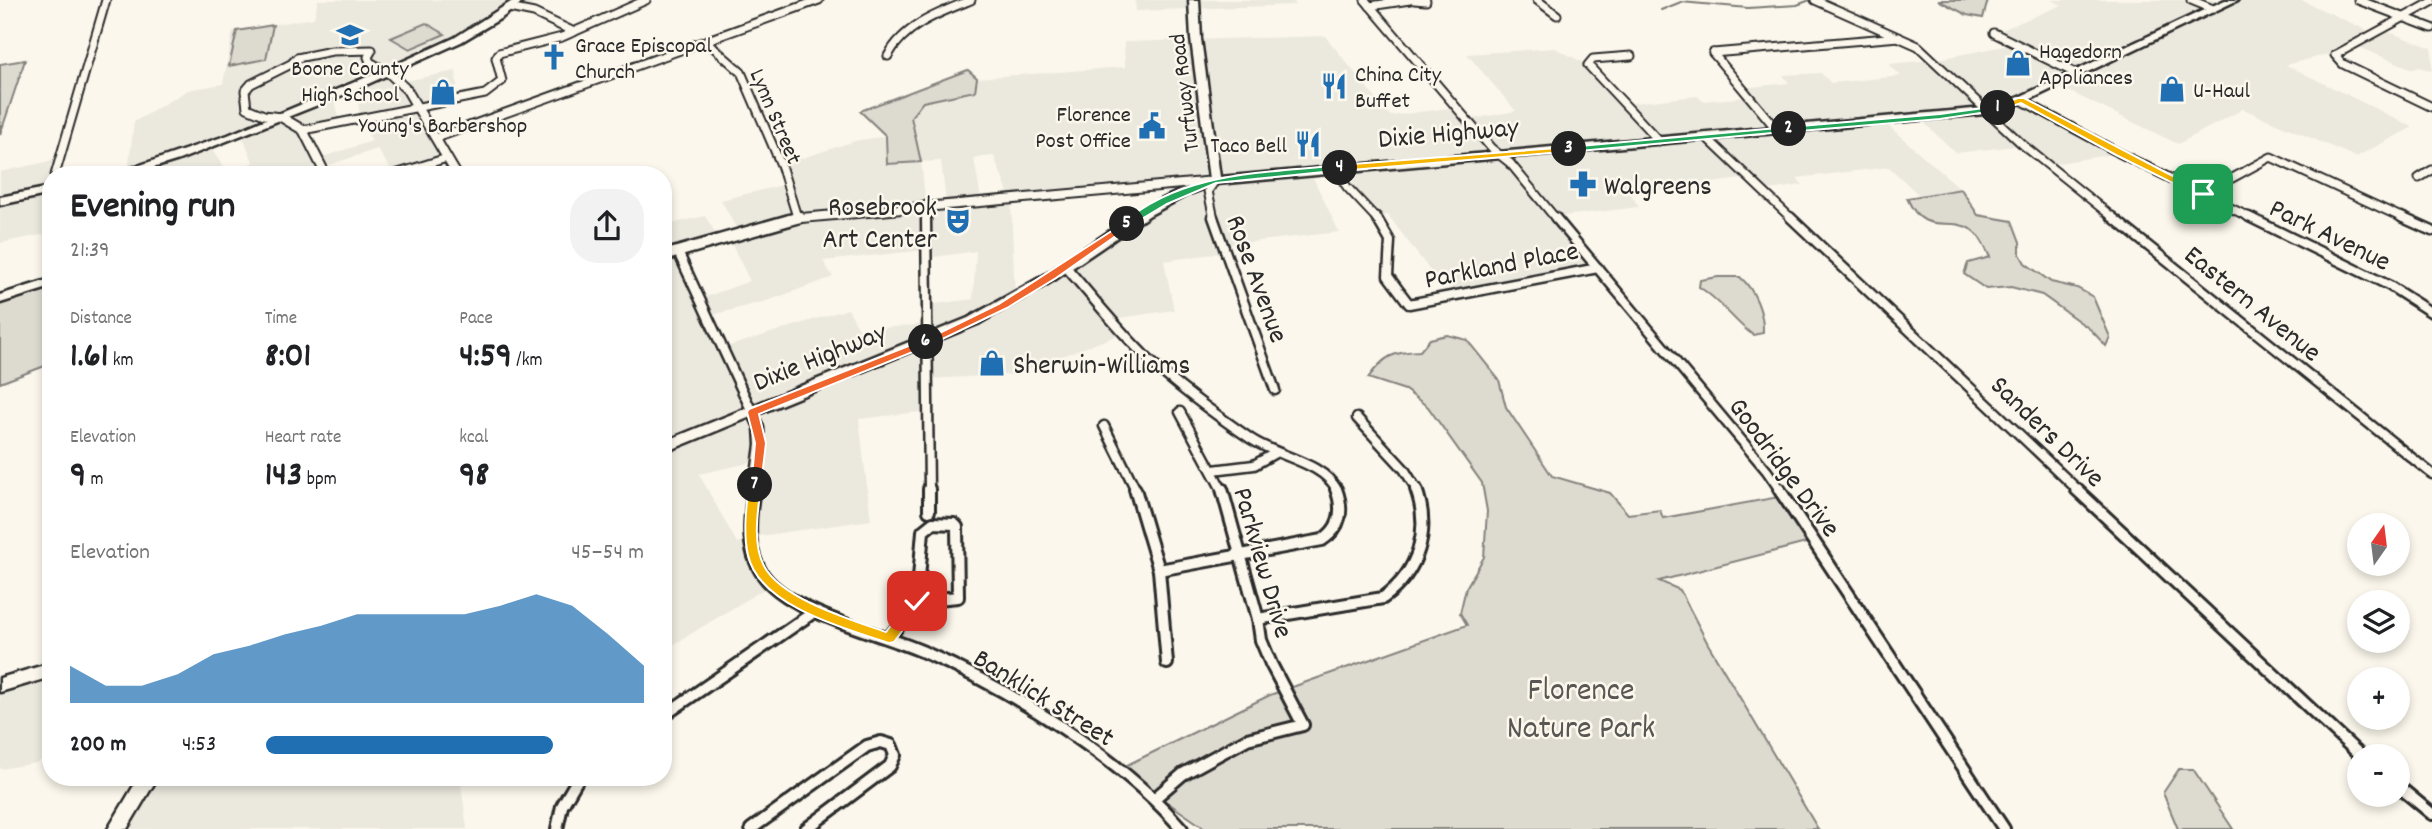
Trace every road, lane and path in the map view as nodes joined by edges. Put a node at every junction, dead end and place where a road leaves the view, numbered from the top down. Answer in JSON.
{"nodes":[{"id":1,"x":106,"y":0,"type":"edge"},
{"id":2,"x":520,"y":0,"type":"edge"},
{"id":3,"x":646,"y":0,"type":"edge"},
{"id":4,"x":819,"y":0,"type":"edge"},
{"id":5,"x":971,"y":0,"type":"edge"},
{"id":6,"x":1194,"y":0,"type":"edge"},
{"id":7,"x":1412,"y":0,"type":"edge"},
{"id":8,"x":1536,"y":0,"type":"edge"},
{"id":9,"x":1815,"y":0,"type":"edge"},
{"id":10,"x":2191,"y":0,"type":"edge"},
{"id":11,"x":2233,"y":0,"type":"edge"},
{"id":12,"x":2358,"y":0,"type":"edge"},
{"id":13,"x":1426,"y":1,"type":"edge"},
{"id":14,"x":2432,"y":2,"type":"edge"},
{"id":15,"x":1368,"y":3,"type":"edge"},
{"id":16,"x":509,"y":8,"type":"junction"},
{"id":17,"x":2213,"y":9,"type":"junction"},
{"id":18,"x":1557,"y":15,"type":"dead end"},
{"id":19,"x":2404,"y":17,"type":"junction"},
{"id":20,"x":2432,"y":28,"type":"edge"},
{"id":21,"x":575,"y":32,"type":"junction"},
{"id":22,"x":1994,"y":33,"type":"dead end"},
{"id":23,"x":1902,"y":37,"type":"junction"},
{"id":24,"x":706,"y":41,"type":"junction"},
{"id":25,"x":888,"y":56,"type":"dead end"},
{"id":26,"x":1631,"y":56,"type":"dead end"},
{"id":27,"x":388,"y":72,"type":"junction"},
{"id":28,"x":2077,"y":74,"type":"junction"},
{"id":29,"x":2021,"y":100,"type":"junction"},
{"id":30,"x":418,"y":107,"type":"junction"},
{"id":31,"x":2432,"y":107,"type":"edge"},
{"id":32,"x":1985,"y":111,"type":"junction"},
{"id":33,"x":281,"y":117,"type":"junction"},
{"id":34,"x":303,"y":130,"type":"junction"},
{"id":35,"x":1777,"y":130,"type":"junction"},
{"id":36,"x":1706,"y":137,"type":"junction"},
{"id":37,"x":436,"y":138,"type":"junction"},
{"id":38,"x":1659,"y":141,"type":"junction"},
{"id":39,"x":1500,"y":155,"type":"junction"},
{"id":40,"x":447,"y":158,"type":"junction"},
{"id":41,"x":58,"y":166,"type":"edge"},
{"id":42,"x":158,"y":166,"type":"edge"},
{"id":43,"x":321,"y":166,"type":"edge"},
{"id":44,"x":421,"y":166,"type":"edge"},
{"id":45,"x":452,"y":166,"type":"edge"},
{"id":46,"x":1334,"y":168,"type":"junction"},
{"id":47,"x":2432,"y":170,"type":"edge"},
{"id":48,"x":2419,"y":178,"type":"dead end"},
{"id":49,"x":1214,"y":181,"type":"junction"},
{"id":50,"x":42,"y":192,"type":"edge"},
{"id":51,"x":2203,"y":194,"type":"junction"},
{"id":52,"x":0,"y":201,"type":"edge"},
{"id":53,"x":926,"y":205,"type":"junction"},
{"id":54,"x":797,"y":217,"type":"junction"},
{"id":55,"x":2432,"y":231,"type":"edge"},
{"id":56,"x":678,"y":252,"type":"junction"},
{"id":57,"x":672,"y":254,"type":"edge"},
{"id":58,"x":1066,"y":267,"type":"junction"},
{"id":59,"x":1598,"y":268,"type":"junction"},
{"id":60,"x":42,"y":286,"type":"edge"},
{"id":61,"x":0,"y":299,"type":"edge"},
{"id":62,"x":2432,"y":313,"type":"edge"},
{"id":63,"x":928,"y":342,"type":"junction"},
{"id":64,"x":1275,"y":390,"type":"dead end"},
{"id":65,"x":753,"y":412,"type":"junction"},
{"id":66,"x":1180,"y":412,"type":"dead end"},
{"id":67,"x":1357,"y":418,"type":"dead end"},
{"id":68,"x":1104,"y":426,"type":"dead end"},
{"id":69,"x":672,"y":444,"type":"edge"},
{"id":70,"x":1275,"y":453,"type":"junction"},
{"id":71,"x":1213,"y":470,"type":"junction"},
{"id":72,"x":2432,"y":474,"type":"edge"},
{"id":73,"x":929,"y":511,"type":"dead end"},
{"id":74,"x":1239,"y":555,"type":"junction"},
{"id":75,"x":1159,"y":570,"type":"junction"},
{"id":76,"x":917,"y":601,"type":"junction"},
{"id":77,"x":814,"y":612,"type":"junction"},
{"id":78,"x":1258,"y":619,"type":"junction"},
{"id":79,"x":889,"y":638,"type":"junction"},
{"id":80,"x":1167,"y":663,"type":"dead end"},
{"id":81,"x":42,"y":673,"type":"edge"},
{"id":82,"x":0,"y":685,"type":"edge"},
{"id":83,"x":672,"y":710,"type":"edge"},
{"id":84,"x":2348,"y":744,"type":"edge"},
{"id":85,"x":143,"y":786,"type":"edge"},
{"id":86,"x":574,"y":786,"type":"edge"},
{"id":87,"x":2410,"y":796,"type":"edge"},
{"id":88,"x":1155,"y":798,"type":"junction"},
{"id":89,"x":2432,"y":814,"type":"edge"},
{"id":90,"x":117,"y":829,"type":"edge"},
{"id":91,"x":557,"y":829,"type":"edge"},
{"id":92,"x":751,"y":829,"type":"edge"},
{"id":93,"x":806,"y":829,"type":"edge"},
{"id":94,"x":1182,"y":829,"type":"edge"},
{"id":95,"x":2004,"y":829,"type":"edge"}],
"edges":[{"from":1,"to":41,"type":"street"},
{"from":2,"to":16,"type":"main road"},
{"from":3,"to":21,"type":"street"},
{"from":4,"to":24,"type":"street"},
{"from":5,"to":25,"type":"street"},
{"from":6,"to":49,"type":"main road","name":"Turfway Road"},
{"from":7,"to":13,"type":"street"},
{"from":7,"to":15,"type":"street"},
{"from":8,"to":18,"type":"street"},
{"from":9,"to":23,"type":"street","name":"Eastern Avenue"},
{"from":10,"to":17,"type":"street"},
{"from":11,"to":17,"type":"main road","name":"Dixie Highway"},
{"from":12,"to":19,"type":"street"},
{"from":14,"to":19,"type":"street"},
{"from":15,"to":39,"type":"street","name":"Goodridge Drive"},
{"from":16,"to":21,"type":"street"},
{"from":16,"to":27,"type":"main road"},
{"from":17,"to":28,"type":"main road","name":"Dixie Highway"},
{"from":19,"to":20,"type":"street"},
{"from":19,"to":31,"type":"street"},
{"from":21,"to":30,"type":"street"},
{"from":22,"to":28,"type":"street"},
{"from":23,"to":32,"type":"street","name":"Eastern Avenue"},
{"from":23,"to":35,"type":"street"},
{"from":24,"to":37,"type":"street"},
{"from":24,"to":54,"type":"street","name":"Lynn Street"},
{"from":26,"to":38,"type":"street"},
{"from":27,"to":30,"type":"street"},
{"from":27,"to":33,"type":"main road"},
{"from":27,"to":33,"type":"street"},
{"from":28,"to":29,"type":"main road","name":"Dixie Highway"},
{"from":29,"to":32,"type":"main road","name":"Dixie Highway"},
{"from":29,"to":51,"type":"street","name":"Park Avenue"},
{"from":30,"to":34,"type":"street"},
{"from":30,"to":37,"type":"street"},
{"from":32,"to":35,"type":"main road","name":"Dixie Highway"},
{"from":32,"to":72,"type":"street","name":"Eastern Avenue"},
{"from":33,"to":34,"type":"street"},
{"from":33,"to":42,"type":"main road"},
{"from":34,"to":43,"type":"street"},
{"from":35,"to":36,"type":"main road","name":"Dixie Highway"},
{"from":36,"to":38,"type":"main road","name":"Dixie Highway"},
{"from":36,"to":84,"type":"street","name":"Sanders Drive"},
{"from":37,"to":40,"type":"street"},
{"from":38,"to":39,"type":"main road","name":"Dixie Highway"},
{"from":39,"to":46,"type":"main road","name":"Dixie Highway"},
{"from":39,"to":59,"type":"street","name":"Goodridge Drive"},
{"from":40,"to":44,"type":"street"},
{"from":40,"to":45,"type":"street"},
{"from":46,"to":49,"type":"main road","name":"Dixie Highway"},
{"from":46,"to":59,"type":"street","name":"Parkland Place"},
{"from":47,"to":48,"type":"street"},
{"from":49,"to":53,"type":"street"},
{"from":49,"to":58,"type":"main road","name":"Dixie Highway"},
{"from":49,"to":64,"type":"street","name":"Rose Avenue"},
{"from":50,"to":52,"type":"main road"},
{"from":51,"to":55,"type":"street"},
{"from":51,"to":62,"type":"street","name":"Park Avenue"},
{"from":53,"to":54,"type":"street"},
{"from":53,"to":63,"type":"street"},
{"from":54,"to":56,"type":"street"},
{"from":56,"to":57,"type":"street"},
{"from":56,"to":65,"type":"street","name":"Banklick Street"},
{"from":58,"to":63,"type":"main road","name":"Dixie Highway"},
{"from":58,"to":70,"type":"street"},
{"from":59,"to":95,"type":"street","name":"Goodridge Drive"},
{"from":60,"to":61,"type":"street"},
{"from":63,"to":65,"type":"main road","name":"Dixie Highway"},
{"from":63,"to":73,"type":"street"},
{"from":65,"to":69,"type":"main road","name":"Dixie Highway"},
{"from":65,"to":77,"type":"street","name":"Banklick Street"},
{"from":66,"to":71,"type":"street","name":"Parkview Drive"},
{"from":67,"to":78,"type":"street"},
{"from":68,"to":75,"type":"street"},
{"from":70,"to":71,"type":"street"},
{"from":70,"to":74,"type":"street"},
{"from":71,"to":74,"type":"street","name":"Parkview Drive"},
{"from":74,"to":75,"type":"street"},
{"from":74,"to":78,"type":"street","name":"Parkview Drive"},
{"from":75,"to":80,"type":"street"},
{"from":76,"to":76,"type":"street"},
{"from":76,"to":79,"type":"street"},
{"from":77,"to":79,"type":"street","name":"Banklick Street"},
{"from":77,"to":83,"type":"street"},
{"from":78,"to":88,"type":"street","name":"Parkview Drive"},
{"from":79,"to":88,"type":"street","name":"Banklick Street"},
{"from":81,"to":82,"type":"main road"},
{"from":85,"to":90,"type":"main road"},
{"from":86,"to":91,"type":"street"},
{"from":87,"to":89,"type":"street"},
{"from":88,"to":94,"type":"street","name":"Banklick Street"},
{"from":92,"to":93,"type":"street"}]}
